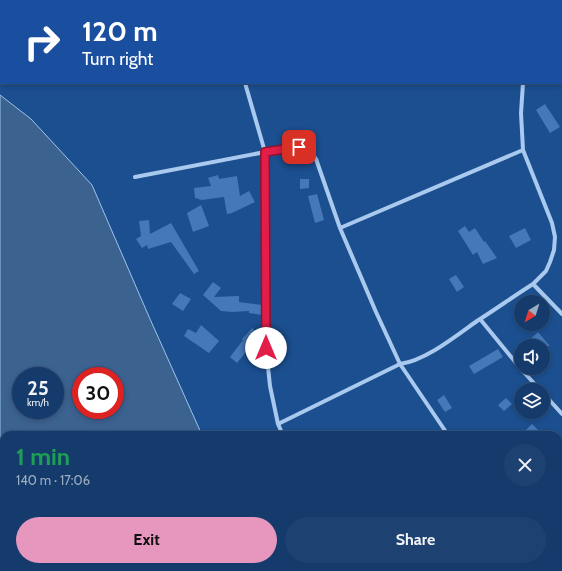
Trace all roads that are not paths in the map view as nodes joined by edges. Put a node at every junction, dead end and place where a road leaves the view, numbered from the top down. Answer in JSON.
{"nodes":[{"id":1,"x":245,"y":84,"type":"edge"},
{"id":2,"x":523,"y":84,"type":"edge"},
{"id":3,"x":523,"y":150,"type":"junction"},
{"id":4,"x":265,"y":152,"type":"junction"},
{"id":5,"x":135,"y":177,"type":"dead end"},
{"id":6,"x":340,"y":228,"type":"junction"},
{"id":7,"x":533,"y":284,"type":"junction"},
{"id":8,"x":562,"y":314,"type":"edge"},
{"id":9,"x":480,"y":319,"type":"junction"},
{"id":10,"x":400,"y":364,"type":"junction"},
{"id":11,"x":534,"y":383,"type":"edge"},
{"id":12,"x":550,"y":401,"type":"edge"},
{"id":13,"x":562,"y":414,"type":"edge"},
{"id":14,"x":278,"y":424,"type":"junction"},
{"id":15,"x":281,"y":431,"type":"edge"},
{"id":16,"x":445,"y":431,"type":"edge"}],
"edges":[{"from":1,"to":4,"type":"street"},
{"from":2,"to":3,"type":"street"},
{"from":3,"to":6,"type":"street"},
{"from":3,"to":7,"type":"street"},
{"from":4,"to":5,"type":"street"},
{"from":4,"to":6,"type":"street"},
{"from":4,"to":14,"type":"street"},
{"from":6,"to":10,"type":"street"},
{"from":7,"to":8,"type":"street"},
{"from":7,"to":9,"type":"street"},
{"from":9,"to":10,"type":"street"},
{"from":9,"to":11,"type":"street"},
{"from":10,"to":14,"type":"street"},
{"from":10,"to":16,"type":"street"},
{"from":12,"to":13,"type":"street"},
{"from":14,"to":15,"type":"street"}]}
